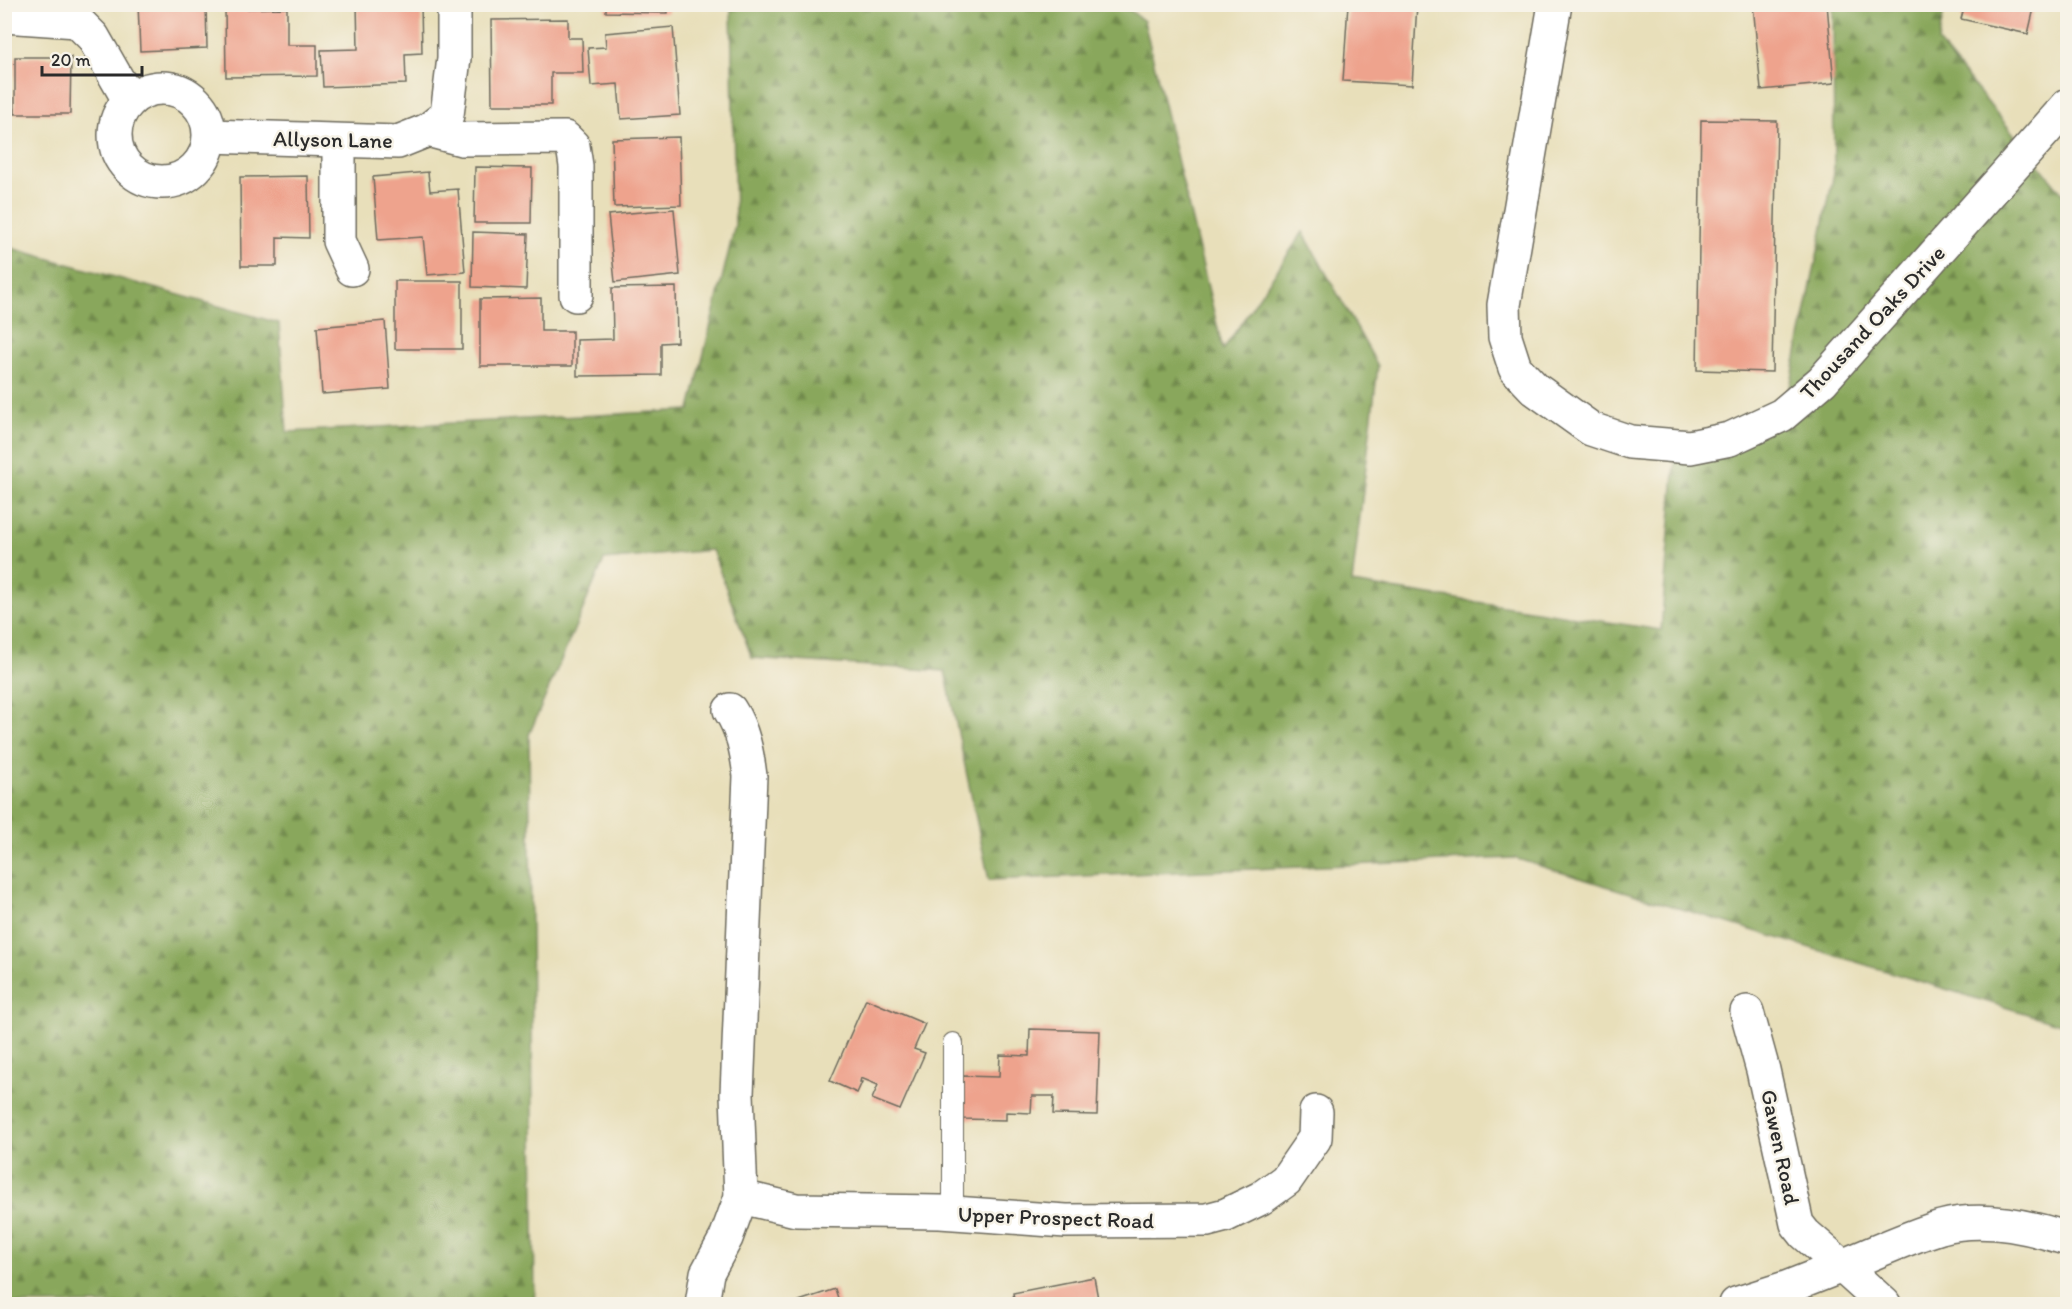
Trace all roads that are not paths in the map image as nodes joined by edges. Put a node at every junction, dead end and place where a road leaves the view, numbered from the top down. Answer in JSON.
{"nodes":[{"id":1,"x":454,"y":4,"type":"edge"},
{"id":2,"x":1555,"y":4,"type":"edge"},
{"id":3,"x":4,"y":16,"type":"edge"},
{"id":4,"x":129,"y":100,"type":"junction"},
{"id":5,"x":2067,"y":105,"type":"edge"},
{"id":6,"x":428,"y":130,"type":"junction"},
{"id":7,"x":210,"y":136,"type":"junction"},
{"id":8,"x":339,"y":141,"type":"junction"},
{"id":9,"x":351,"y":269,"type":"dead end"},
{"id":10,"x":576,"y":295,"type":"dead end"},
{"id":11,"x":730,"y":710,"type":"dead end"},
{"id":12,"x":1747,"y":1012,"type":"dead end"},
{"id":13,"x":953,"y":1043,"type":"dead end"},
{"id":14,"x":1316,"y":1113,"type":"dead end"},
{"id":15,"x":741,"y":1197,"type":"junction"},
{"id":16,"x":952,"y":1213,"type":"junction"},
{"id":17,"x":2067,"y":1239,"type":"edge"},
{"id":18,"x":1842,"y":1266,"type":"junction"},
{"id":19,"x":702,"y":1305,"type":"edge"},
{"id":20,"x":1736,"y":1305,"type":"edge"},
{"id":21,"x":1884,"y":1305,"type":"edge"}],
"edges":[{"from":1,"to":6,"type":"street","name":"Allyson Lane"},
{"from":2,"to":5,"type":"street","name":"Thousand Oaks Drive"},
{"from":3,"to":4,"type":"street"},
{"from":4,"to":7,"type":"street"},
{"from":4,"to":7,"type":"street"},
{"from":6,"to":8,"type":"street","name":"Allyson Lane"},
{"from":6,"to":10,"type":"street"},
{"from":7,"to":8,"type":"street","name":"Allyson Lane"},
{"from":8,"to":9,"type":"street"},
{"from":11,"to":15,"type":"street"},
{"from":12,"to":18,"type":"street","name":"Gawen Road"},
{"from":13,"to":16,"type":"lane"},
{"from":14,"to":16,"type":"street","name":"Upper Prospect Road"},
{"from":15,"to":16,"type":"street","name":"Upper Prospect Road"},
{"from":15,"to":19,"type":"street"},
{"from":17,"to":18,"type":"street"},
{"from":18,"to":20,"type":"street"},
{"from":18,"to":21,"type":"street","name":"Gawen Road"}]}
